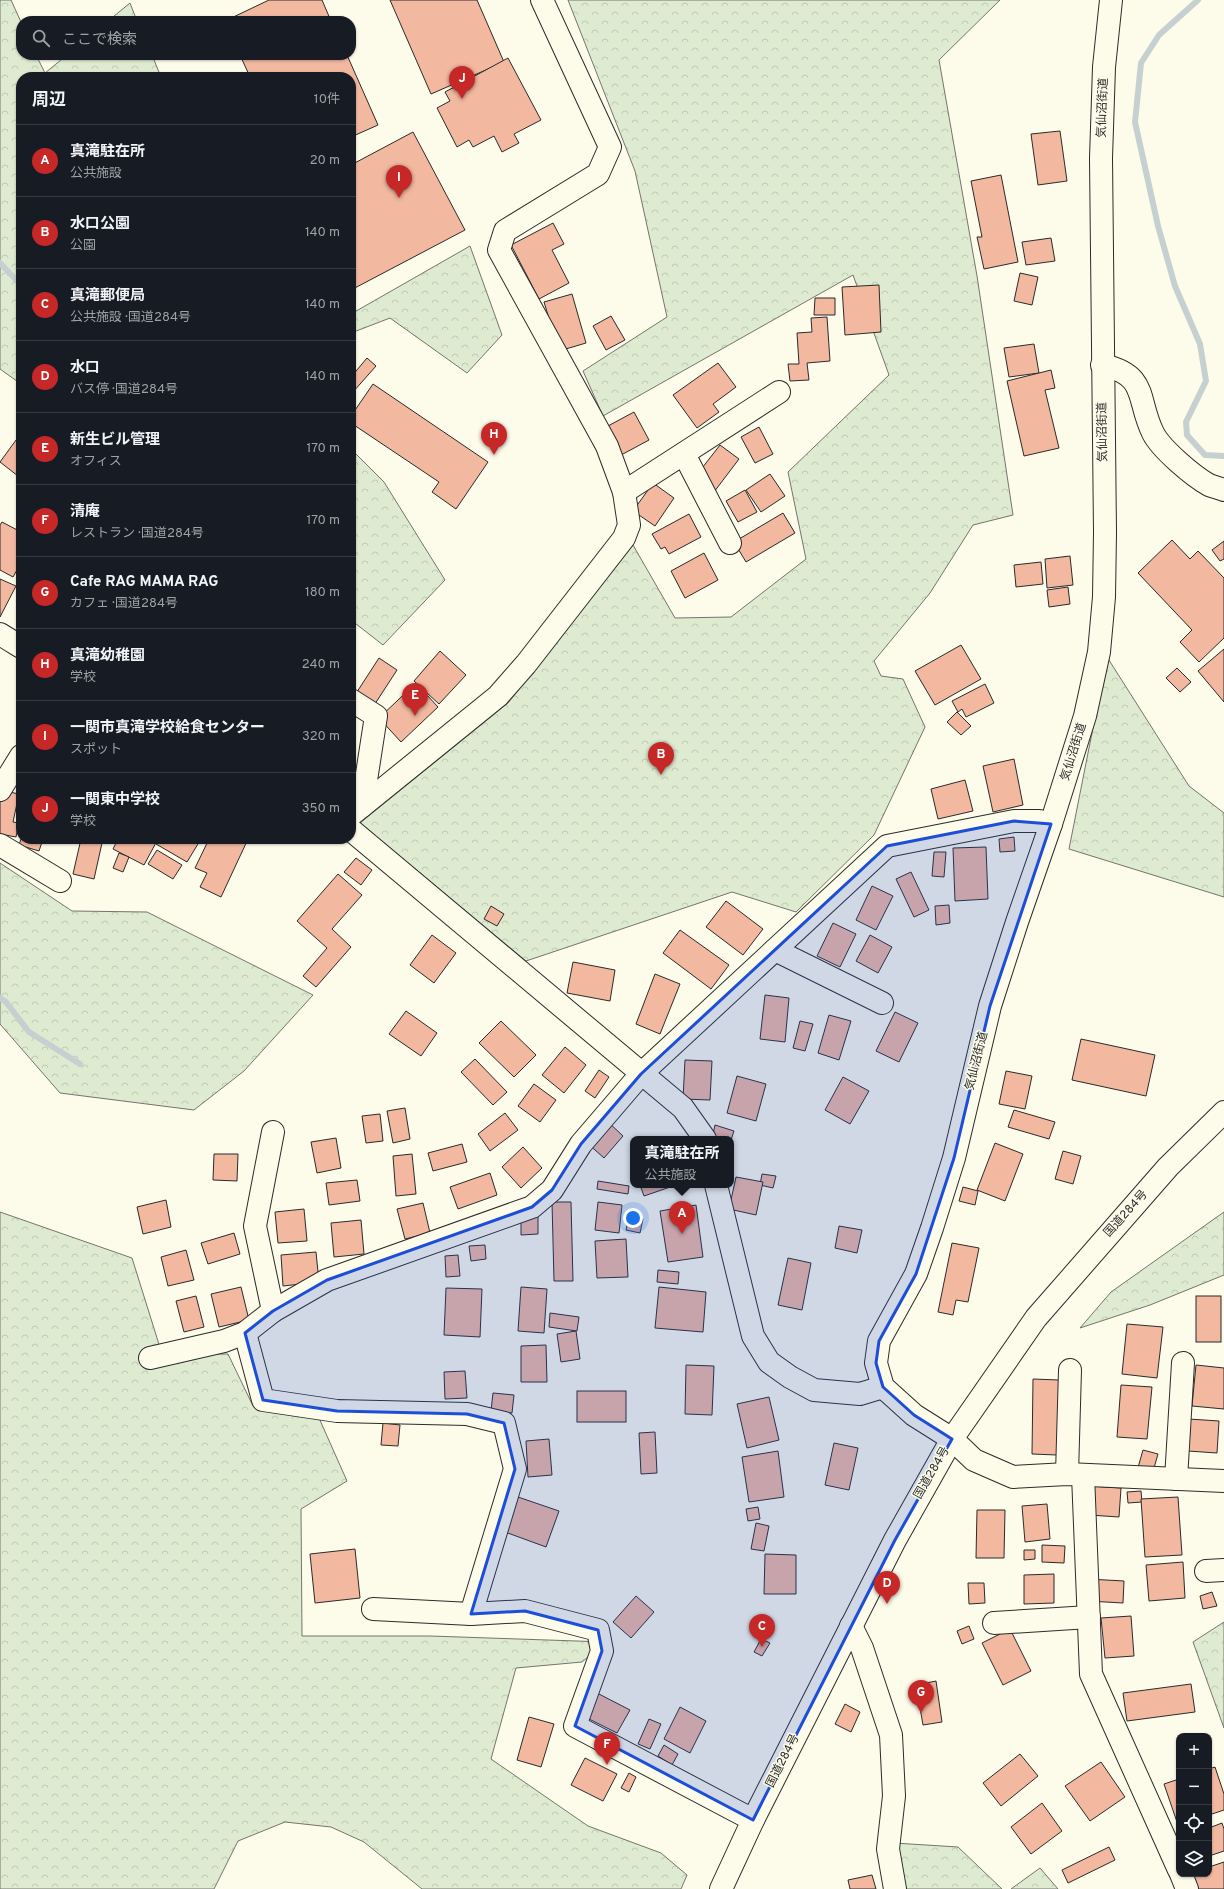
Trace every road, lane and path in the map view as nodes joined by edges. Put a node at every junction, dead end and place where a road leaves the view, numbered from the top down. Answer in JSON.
{"nodes":[{"id":1,"x":542,"y":0,"type":"edge"},
{"id":2,"x":1111,"y":0,"type":"edge"},
{"id":3,"x":1102,"y":365,"type":"junction"},
{"id":4,"x":779,"y":392,"type":"dead end"},
{"id":5,"x":684,"y":454,"type":"junction"},
{"id":6,"x":1224,"y":490,"type":"edge"},
{"id":7,"x":624,"y":492,"type":"junction"},
{"id":8,"x":730,"y":543,"type":"dead end"},
{"id":9,"x":0,"y":634,"type":"edge"},
{"id":10,"x":16,"y":643,"type":"edge"},
{"id":11,"x":356,"y":703,"type":"edge"},
{"id":12,"x":16,"y":764,"type":"edge"},
{"id":13,"x":0,"y":790,"type":"edge"},
{"id":14,"x":356,"y":810,"type":"edge"},
{"id":15,"x":1051,"y":824,"type":"junction"},
{"id":16,"x":356,"y":834,"type":"edge"},
{"id":17,"x":0,"y":845,"type":"edge"},
{"id":18,"x":60,"y":881,"type":"dead end"},
{"id":19,"x":775,"y":950,"type":"junction"},
{"id":20,"x":882,"y":1003,"type":"dead end"},
{"id":21,"x":641,"y":1074,"type":"junction"},
{"id":22,"x":1224,"y":1112,"type":"edge"},
{"id":23,"x":274,"y":1132,"type":"dead end"},
{"id":24,"x":703,"y":1136,"type":"edge"},
{"id":25,"x":717,"y":1188,"type":"edge"},
{"id":26,"x":273,"y":1311,"type":"junction"},
{"id":27,"x":245,"y":1333,"type":"junction"},
{"id":28,"x":150,"y":1358,"type":"dead end"},
{"id":29,"x":1182,"y":1363,"type":"dead end"},
{"id":30,"x":1070,"y":1370,"type":"dead end"},
{"id":31,"x":883,"y":1387,"type":"junction"},
{"id":32,"x":952,"y":1439,"type":"junction"},
{"id":33,"x":1075,"y":1475,"type":"junction"},
{"id":34,"x":1176,"y":1479,"type":"junction"},
{"id":35,"x":1224,"y":1481,"type":"edge"},
{"id":36,"x":372,"y":1609,"type":"dead end"},
{"id":37,"x":471,"y":1614,"type":"junction"},
{"id":38,"x":1089,"y":1617,"type":"junction"},
{"id":39,"x":994,"y":1623,"type":"dead end"},
{"id":40,"x":851,"y":1626,"type":"junction"},
{"id":41,"x":753,"y":1820,"type":"junction"},
{"id":42,"x":1176,"y":1863,"type":"edge"},
{"id":43,"x":1182,"y":1877,"type":"edge"},
{"id":44,"x":721,"y":1889,"type":"edge"},
{"id":45,"x":895,"y":1889,"type":"edge"},
{"id":46,"x":1188,"y":1889,"type":"edge"}],
"edges":[{"from":1,"to":7,"type":"main road"},
{"from":2,"to":3,"type":"main road","name":"気仙沼街道"},
{"from":3,"to":6,"type":"main road"},
{"from":3,"to":15,"type":"main road","name":"気仙沼街道"},
{"from":4,"to":5,"type":"main road"},
{"from":5,"to":7,"type":"main road"},
{"from":5,"to":8,"type":"main road"},
{"from":7,"to":14,"type":"main road"},
{"from":9,"to":10,"type":"main road"},
{"from":11,"to":14,"type":"main road"},
{"from":12,"to":13,"type":"main road"},
{"from":15,"to":19,"type":"main road"},
{"from":15,"to":31,"type":"main road","name":"気仙沼街道"},
{"from":16,"to":21,"type":"main road"},
{"from":17,"to":18,"type":"main road"},
{"from":19,"to":20,"type":"main road"},
{"from":19,"to":21,"type":"main road"},
{"from":21,"to":24,"type":"main road"},
{"from":21,"to":26,"type":"main road"},
{"from":22,"to":32,"type":"main road","name":"国道284号"},
{"from":23,"to":26,"type":"main road"},
{"from":25,"to":31,"type":"main road"},
{"from":26,"to":27,"type":"main road"},
{"from":27,"to":28,"type":"main road"},
{"from":27,"to":37,"type":"main road"},
{"from":29,"to":34,"type":"main road"},
{"from":30,"to":33,"type":"main road"},
{"from":31,"to":32,"type":"main road"},
{"from":32,"to":33,"type":"main road"},
{"from":32,"to":40,"type":"main road","name":"国道284号"},
{"from":33,"to":34,"type":"main road"},
{"from":33,"to":38,"type":"main road"},
{"from":34,"to":35,"type":"main road"},
{"from":36,"to":37,"type":"main road"},
{"from":37,"to":41,"type":"main road"},
{"from":38,"to":39,"type":"main road"},
{"from":38,"to":42,"type":"main road"},
{"from":40,"to":41,"type":"main road","name":"国道284号"},
{"from":40,"to":45,"type":"main road"},
{"from":41,"to":44,"type":"main road","name":"国道284号"},
{"from":43,"to":46,"type":"main road"}]}
